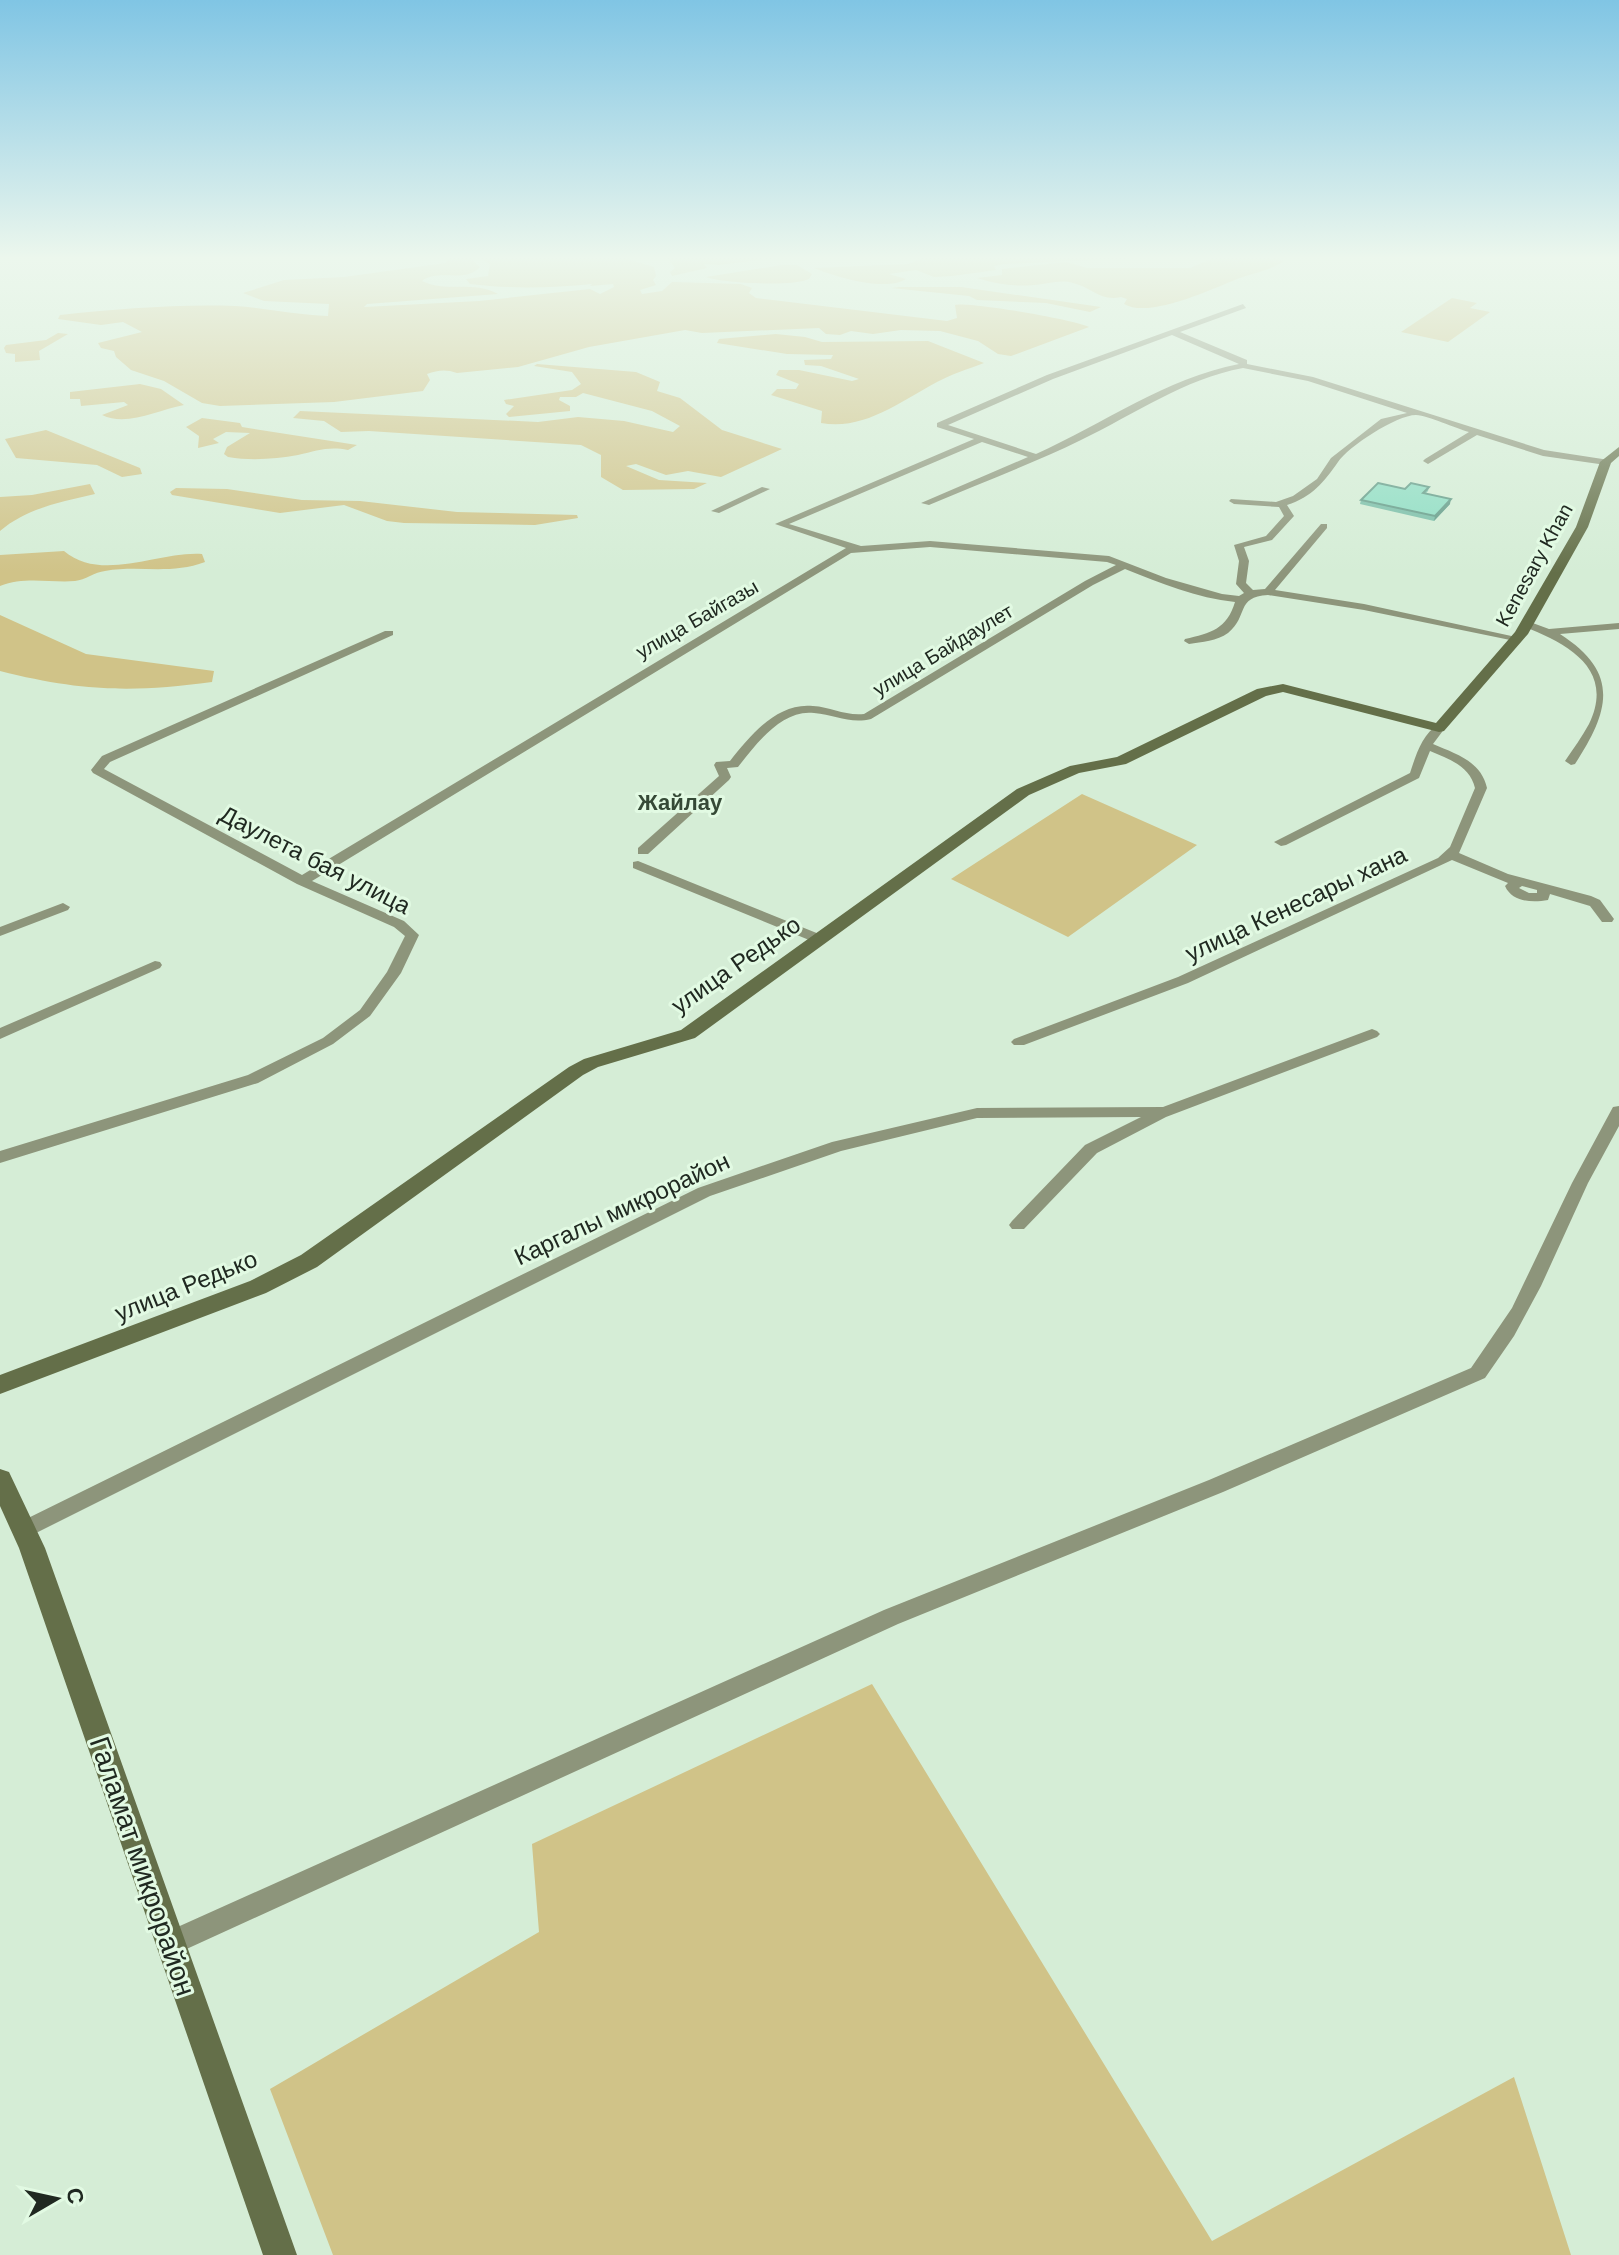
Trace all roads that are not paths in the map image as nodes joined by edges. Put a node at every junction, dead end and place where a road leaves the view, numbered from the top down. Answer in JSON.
{"nodes":[{"id":1,"x":1090,"y":362,"type":"edge"},
{"id":2,"x":1244,"y":362,"type":"edge"},
{"id":3,"x":1243,"y":366,"type":"junction"},
{"id":4,"x":1420,"y":413,"type":"junction"},
{"id":5,"x":1475,"y":432,"type":"junction"},
{"id":6,"x":981,"y":439,"type":"junction"},
{"id":7,"x":1619,"y":450,"type":"edge"},
{"id":8,"x":1034,"y":456,"type":"junction"},
{"id":9,"x":1428,"y":461,"type":"dead end"},
{"id":10,"x":1606,"y":462,"type":"junction"},
{"id":11,"x":765,"y":489,"type":"dead end"},
{"id":12,"x":1234,"y":501,"type":"dead end"},
{"id":13,"x":926,"y":503,"type":"dead end"},
{"id":14,"x":1282,"y":504,"type":"junction"},
{"id":15,"x":716,"y":511,"type":"dead end"},
{"id":16,"x":1324,"y":526,"type":"dead end"},
{"id":17,"x":858,"y":549,"type":"junction"},
{"id":18,"x":1126,"y":564,"type":"junction"},
{"id":19,"x":1268,"y":592,"type":"junction"},
{"id":20,"x":1246,"y":596,"type":"junction"},
{"id":21,"x":1526,"y":624,"type":"junction"},
{"id":22,"x":1619,"y":626,"type":"edge"},
{"id":23,"x":1550,"y":632,"type":"junction"},
{"id":24,"x":389,"y":633,"type":"dead end"},
{"id":25,"x":1516,"y":640,"type":"junction"},
{"id":26,"x":1189,"y":641,"type":"dead end"},
{"id":27,"x":1439,"y":728,"type":"junction"},
{"id":28,"x":1426,"y":745,"type":"junction"},
{"id":29,"x":1571,"y":761,"type":"dead end"},
{"id":30,"x":1281,"y":842,"type":"dead end"},
{"id":31,"x":1450,"y":854,"type":"junction"},
{"id":32,"x":302,"y":881,"type":"junction"},
{"id":33,"x":63,"y":907,"type":"dead end"},
{"id":34,"x":1607,"y":919,"type":"dead end"},
{"id":35,"x":0,"y":932,"type":"edge"},
{"id":36,"x":819,"y":939,"type":"junction"},
{"id":37,"x":155,"y":965,"type":"dead end"},
{"id":38,"x":0,"y":1034,"type":"edge"},
{"id":39,"x":1372,"y":1034,"type":"dead end"},
{"id":40,"x":1019,"y":1042,"type":"dead end"},
{"id":41,"x":1619,"y":1111,"type":"edge"},
{"id":42,"x":1164,"y":1112,"type":"junction"},
{"id":43,"x":0,"y":1157,"type":"edge"},
{"id":44,"x":1018,"y":1225,"type":"dead end"},
{"id":45,"x":0,"y":1385,"type":"edge"},
{"id":46,"x":0,"y":1479,"type":"edge"},
{"id":47,"x":23,"y":1530,"type":"junction"},
{"id":48,"x":171,"y":1943,"type":"junction"},
{"id":49,"x":280,"y":2255,"type":"edge"}],
"edges":[{"from":1,"to":6,"type":"street"},
{"from":2,"to":3,"type":"street"},
{"from":3,"to":4,"type":"street"},
{"from":3,"to":8,"type":"street"},
{"from":4,"to":5,"type":"street"},
{"from":4,"to":14,"type":"street"},
{"from":5,"to":9,"type":"street"},
{"from":5,"to":10,"type":"street"},
{"from":6,"to":8,"type":"street"},
{"from":6,"to":17,"type":"street"},
{"from":7,"to":10,"type":"street","name":"Kenesary Khan"},
{"from":8,"to":13,"type":"street"},
{"from":10,"to":21,"type":"street","name":"Kenesary Khan"},
{"from":11,"to":15,"type":"street"},
{"from":12,"to":14,"type":"street"},
{"from":14,"to":20,"type":"street"},
{"from":16,"to":19,"type":"street"},
{"from":17,"to":18,"type":"street"},
{"from":17,"to":32,"type":"street","name":"улица Байгазы"},
{"from":18,"to":20,"type":"street"},
{"from":18,"to":36,"type":"street","name":"улица Байдаулет"},
{"from":19,"to":20,"type":"street"},
{"from":19,"to":25,"type":"street"},
{"from":20,"to":26,"type":"street"},
{"from":21,"to":23,"type":"street"},
{"from":21,"to":25,"type":"street","name":"Kenesary Khan"},
{"from":22,"to":23,"type":"street"},
{"from":23,"to":29,"type":"street"},
{"from":24,"to":32,"type":"street","name":"Даулета бая улица"},
{"from":25,"to":27,"type":"street","name":"Kenesary Khan"},
{"from":27,"to":28,"type":"street"},
{"from":27,"to":36,"type":"street","name":"улица Редько"},
{"from":28,"to":30,"type":"street"},
{"from":28,"to":31,"type":"street"},
{"from":31,"to":34,"type":"street"},
{"from":31,"to":40,"type":"street","name":"улица Кенесары хана"},
{"from":32,"to":43,"type":"street","name":"Даулета бая улица"},
{"from":33,"to":35,"type":"street"},
{"from":36,"to":45,"type":"street","name":"улица Редько"},
{"from":37,"to":38,"type":"street"},
{"from":39,"to":42,"type":"street","name":"Каргалы микрорайон"},
{"from":41,"to":48,"type":"street"},
{"from":42,"to":44,"type":"street"},
{"from":42,"to":47,"type":"street","name":"Каргалы микрорайон"},
{"from":46,"to":47,"type":"street","name":"Галамат микрорайон"},
{"from":47,"to":48,"type":"street","name":"Галамат микрорайон"},
{"from":48,"to":49,"type":"street","name":"Галамат микрорайон"}]}
